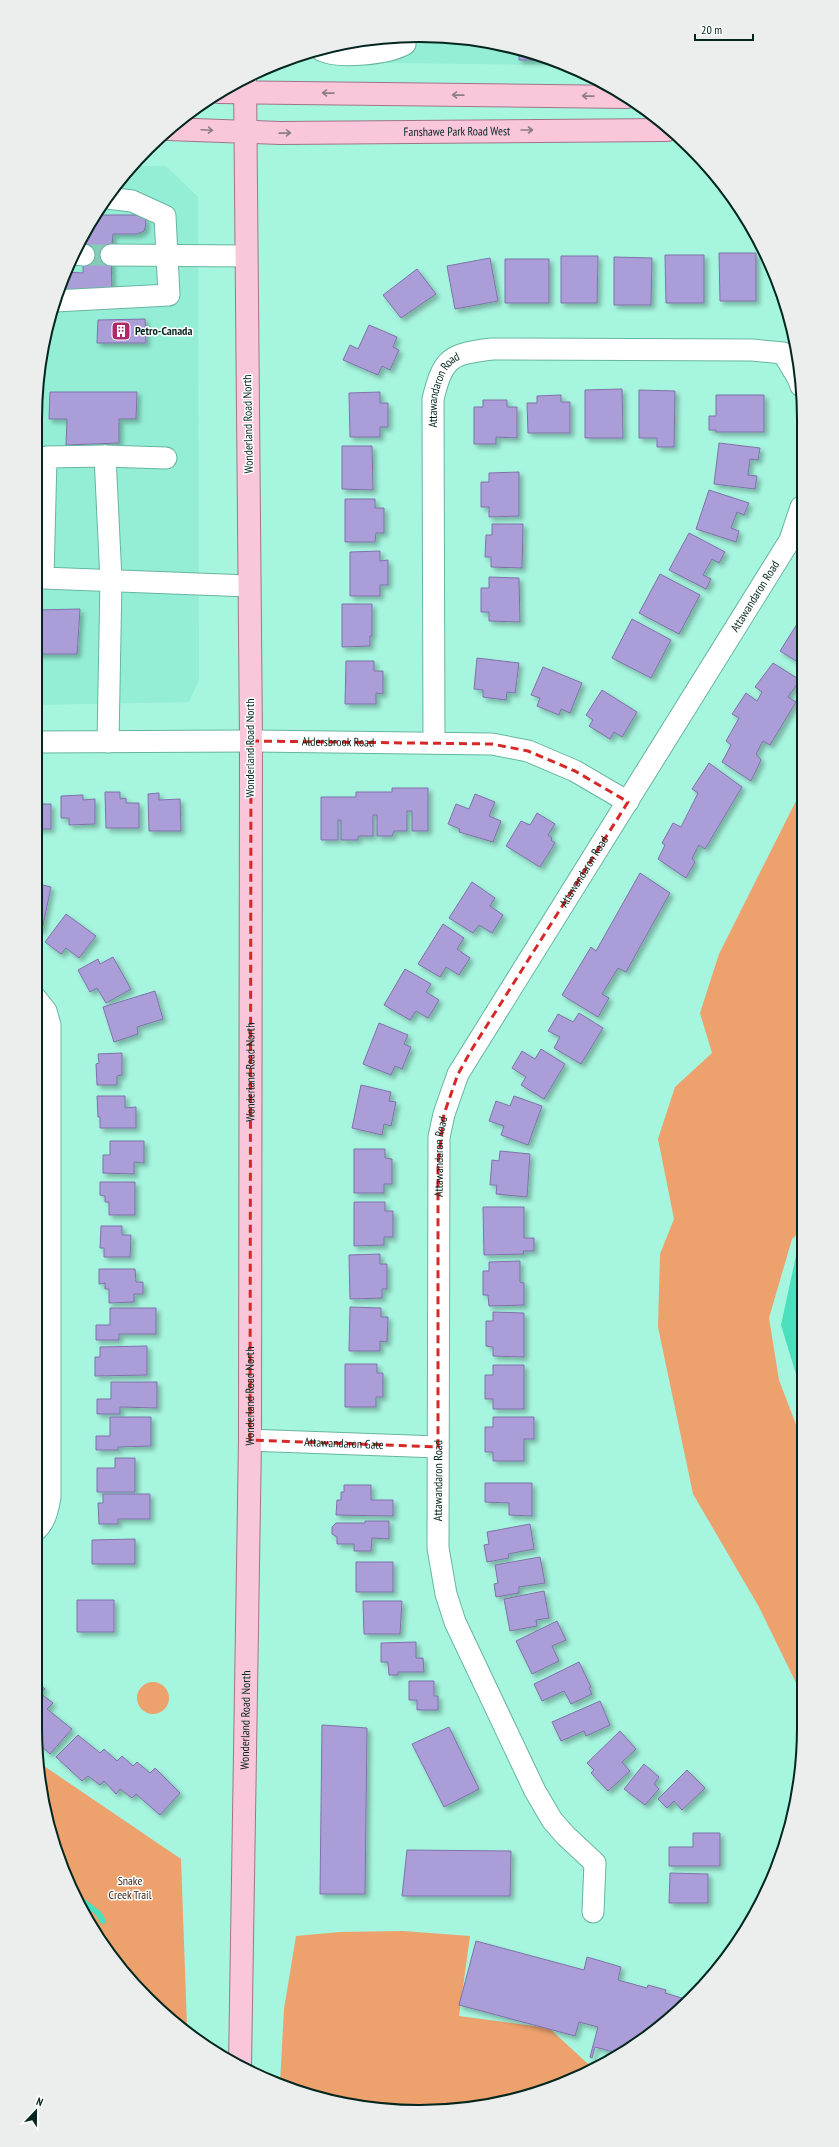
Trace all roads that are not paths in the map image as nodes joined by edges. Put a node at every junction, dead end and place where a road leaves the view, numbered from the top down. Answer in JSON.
{"nodes":[{"id":1,"x":405,"y":44,"type":"dead end"},
{"id":2,"x":330,"y":53,"type":"edge"},
{"id":3,"x":245,"y":85,"type":"edge"},
{"id":4,"x":614,"y":97,"type":"edge"},
{"id":5,"x":179,"y":129,"type":"edge"},
{"id":6,"x":661,"y":130,"type":"edge"},
{"id":7,"x":246,"y":132,"type":"junction"},
{"id":8,"x":114,"y":199,"type":"edge"},
{"id":9,"x":111,"y":255,"type":"tunnel mouth"},
{"id":10,"x":167,"y":256,"type":"junction"},
{"id":11,"x":246,"y":256,"type":"junction"},
{"id":12,"x":61,"y":301,"type":"edge"},
{"id":13,"x":787,"y":346,"type":"edge"},
{"id":14,"x":793,"y":363,"type":"edge"},
{"id":15,"x":105,"y":456,"type":"junction"},
{"id":16,"x":166,"y":458,"type":"dead end"},
{"id":17,"x":797,"y":519,"type":"edge"},
{"id":18,"x":111,"y":580,"type":"junction"},
{"id":19,"x":249,"y":586,"type":"junction"},
{"id":20,"x":251,"y":741,"type":"junction"},
{"id":21,"x":42,"y":742,"type":"edge"},
{"id":22,"x":108,"y":742,"type":"junction"},
{"id":23,"x":434,"y":743,"type":"junction"},
{"id":24,"x":628,"y":802,"type":"junction"},
{"id":25,"x":42,"y":1006,"type":"edge"},
{"id":26,"x":250,"y":1440,"type":"junction"},
{"id":27,"x":438,"y":1446,"type":"junction"},
{"id":28,"x":42,"y":1522,"type":"edge"},
{"id":29,"x":594,"y":1912,"type":"dead end"},
{"id":30,"x":240,"y":2059,"type":"edge"}],
"edges":[{"from":1,"to":2,"type":"street"},
{"from":4,"to":3,"type":"main road","one_way":true},
{"from":3,"to":7,"type":"main road","name":"Wonderland Road North"},
{"from":5,"to":7,"type":"main road","name":"Fanshawe Park Road West","one_way":true},
{"from":7,"to":6,"type":"main road","name":"Fanshawe Park Road West","one_way":true},
{"from":7,"to":11,"type":"main road","name":"Wonderland Road North"},
{"from":8,"to":10,"type":"street"},
{"from":9,"to":10,"type":"street"},
{"from":10,"to":11,"type":"street"},
{"from":10,"to":12,"type":"street"},
{"from":11,"to":19,"type":"main road","name":"Wonderland Road North"},
{"from":13,"to":14,"type":"street","name":"Attawandaron Road"},
{"from":13,"to":23,"type":"street","name":"Attawandaron Road"},
{"from":15,"to":16,"type":"street"},
{"from":15,"to":18,"type":"street"},
{"from":15,"to":18,"type":"street"},
{"from":17,"to":24,"type":"street","name":"Attawandaron Road"},
{"from":18,"to":19,"type":"street"},
{"from":18,"to":22,"type":"street"},
{"from":19,"to":20,"type":"main road","name":"Wonderland Road North"},
{"from":20,"to":22,"type":"street","name":"Aldersbrook Road"},
{"from":20,"to":23,"type":"street","name":"Aldersbrook Road"},
{"from":20,"to":26,"type":"main road","name":"Wonderland Road North"},
{"from":21,"to":22,"type":"street","name":"Aldersbrook Road"},
{"from":23,"to":24,"type":"street","name":"Aldersbrook Road"},
{"from":24,"to":27,"type":"street","name":"Attawandaron Road"},
{"from":25,"to":28,"type":"street"},
{"from":26,"to":27,"type":"street","name":"Attawandaron Gate"},
{"from":26,"to":30,"type":"main road","name":"Wonderland Road North"},
{"from":27,"to":29,"type":"street","name":"Attawandaron Road"}]}
